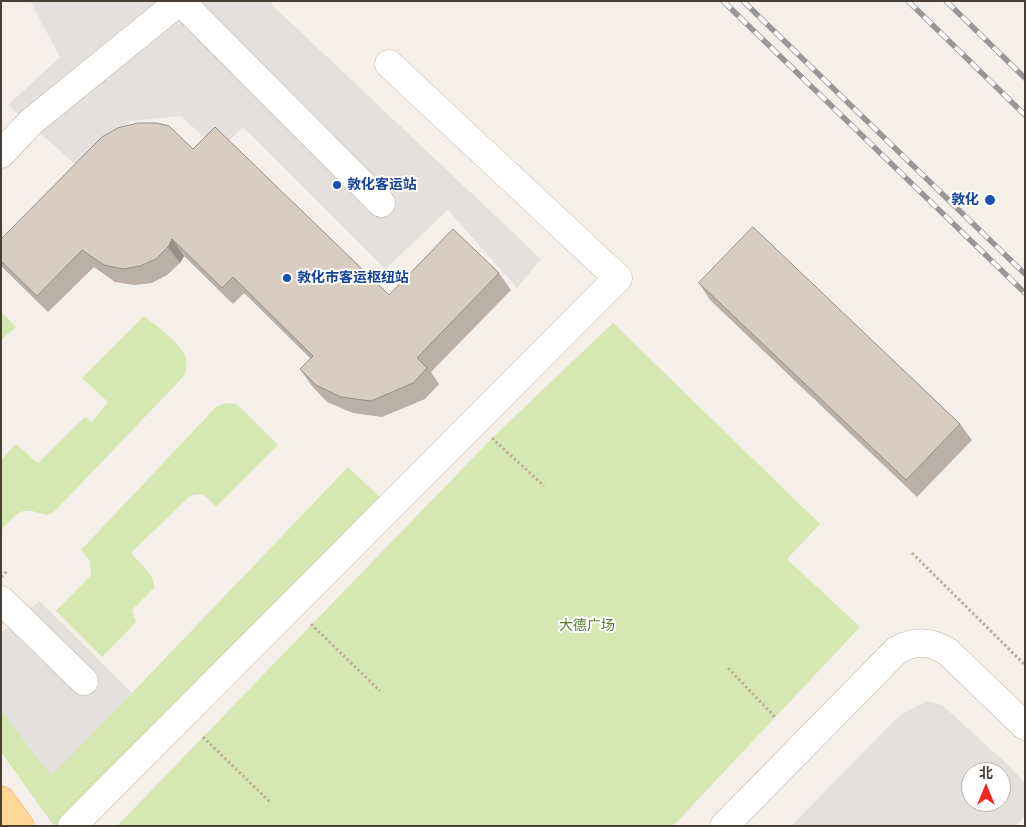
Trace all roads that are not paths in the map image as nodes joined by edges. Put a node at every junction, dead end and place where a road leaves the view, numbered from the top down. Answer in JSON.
{"nodes":[{"id":1,"x":180,"y":1,"type":"edge"},
{"id":2,"x":389,"y":64,"type":"dead end"},
{"id":3,"x":1,"y":154,"type":"edge"},
{"id":4,"x":381,"y":203,"type":"dead end"},
{"id":5,"x":4,"y":608,"type":"edge"},
{"id":6,"x":84,"y":682,"type":"dead end"},
{"id":7,"x":1025,"y":726,"type":"edge"},
{"id":8,"x":1,"y":800,"type":"edge"},
{"id":9,"x":20,"y":826,"type":"edge"},
{"id":10,"x":72,"y":826,"type":"edge"},
{"id":11,"x":724,"y":826,"type":"edge"}],
"edges":[{"from":1,"to":3,"type":"street"},
{"from":1,"to":4,"type":"street"},
{"from":2,"to":10,"type":"street"},
{"from":5,"to":6,"type":"street"},
{"from":7,"to":11,"type":"street"},
{"from":8,"to":9,"type":"main road"}]}
